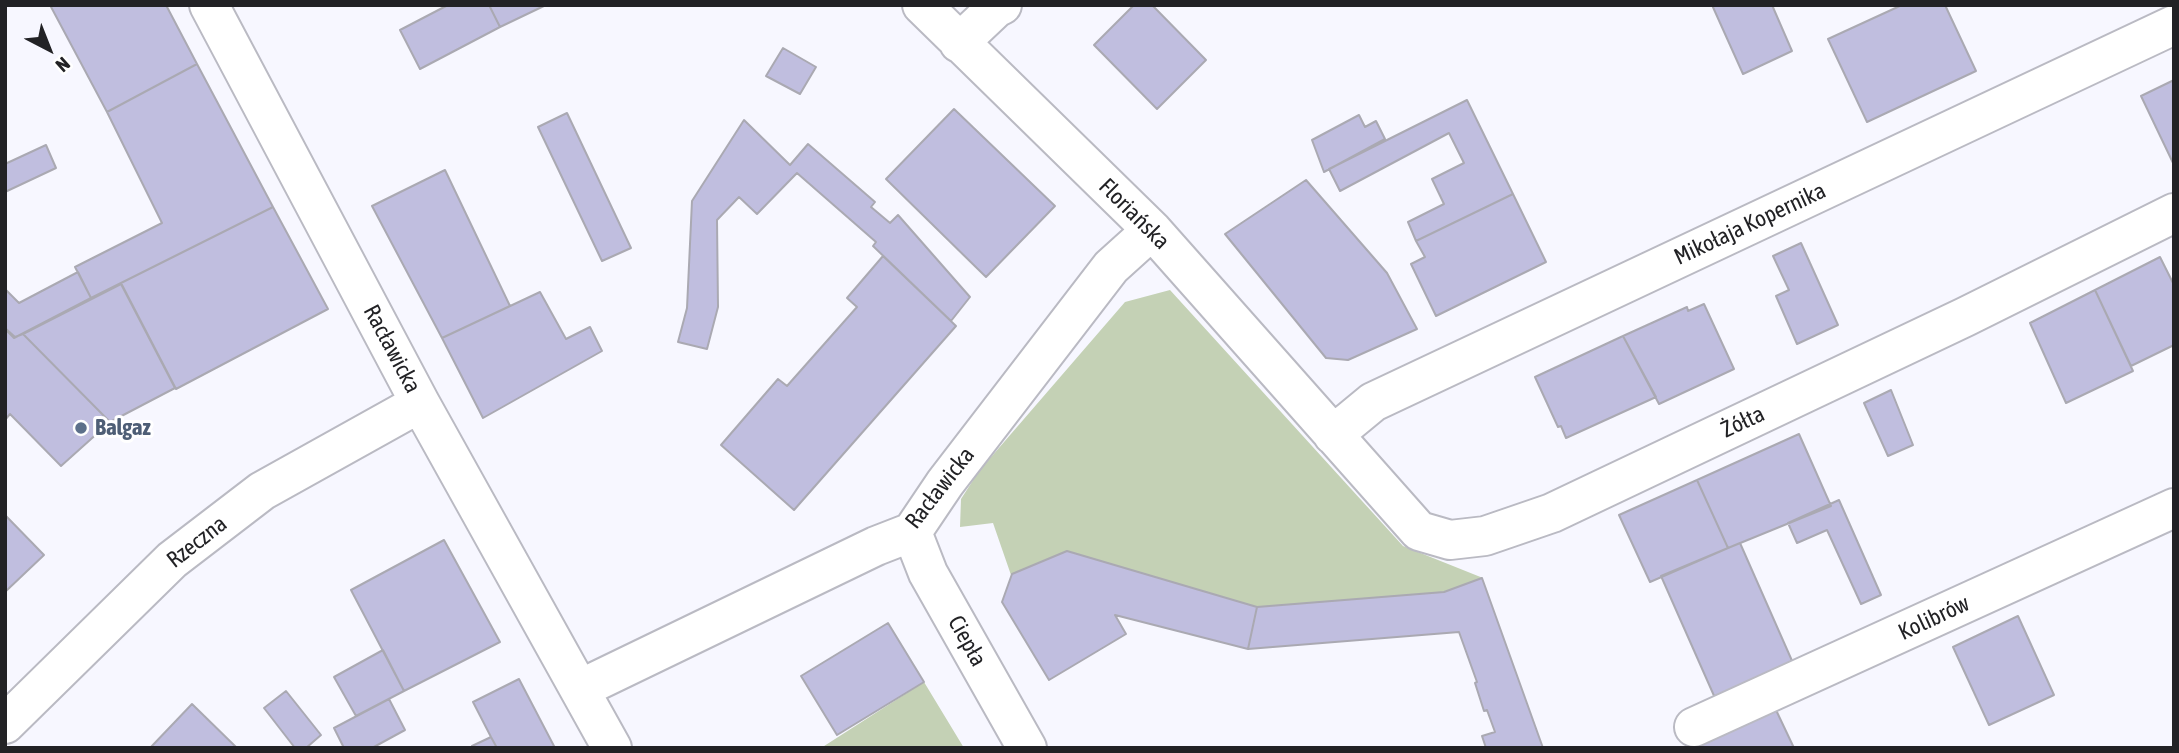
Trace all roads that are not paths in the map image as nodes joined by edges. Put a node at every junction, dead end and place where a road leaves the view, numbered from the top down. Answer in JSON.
{"nodes":[{"id":1,"x":209,"y":5,"type":"edge"},
{"id":2,"x":922,"y":5,"type":"edge"},
{"id":3,"x":1002,"y":5,"type":"edge"},
{"id":4,"x":2174,"y":25,"type":"edge"},
{"id":5,"x":959,"y":43,"type":"junction"},
{"id":6,"x":2174,"y":214,"type":"edge"},
{"id":7,"x":1152,"y":230,"type":"junction"},
{"id":8,"x":420,"y":403,"type":"junction"},
{"id":9,"x":1333,"y":435,"type":"junction"},
{"id":10,"x":2174,"y":508,"type":"edge"},
{"id":11,"x":912,"y":532,"type":"junction"},
{"id":12,"x":580,"y":689,"type":"junction"},
{"id":13,"x":6,"y":722,"type":"edge"},
{"id":14,"x":1694,"y":727,"type":"dead end"},
{"id":15,"x":612,"y":748,"type":"edge"},
{"id":16,"x":1027,"y":748,"type":"edge"}],
"edges":[{"from":1,"to":8,"type":"street","name":"Racławicka"},
{"from":2,"to":5,"type":"street","name":"Floriańska"},
{"from":3,"to":5,"type":"street"},
{"from":4,"to":9,"type":"street","name":"Mikołaja Kopernika"},
{"from":5,"to":7,"type":"street","name":"Floriańska"},
{"from":6,"to":9,"type":"street","name":"Żółta"},
{"from":7,"to":9,"type":"street","name":"Floriańska"},
{"from":7,"to":11,"type":"street","name":"Racławicka"},
{"from":8,"to":12,"type":"street","name":"Racławicka"},
{"from":8,"to":13,"type":"street","name":"Rzeczna"},
{"from":10,"to":14,"type":"street","name":"Kolibrów"},
{"from":11,"to":12,"type":"street","name":"Racławicka"},
{"from":11,"to":16,"type":"street","name":"Ciepła"},
{"from":12,"to":15,"type":"street","name":"Racławicka"}]}
